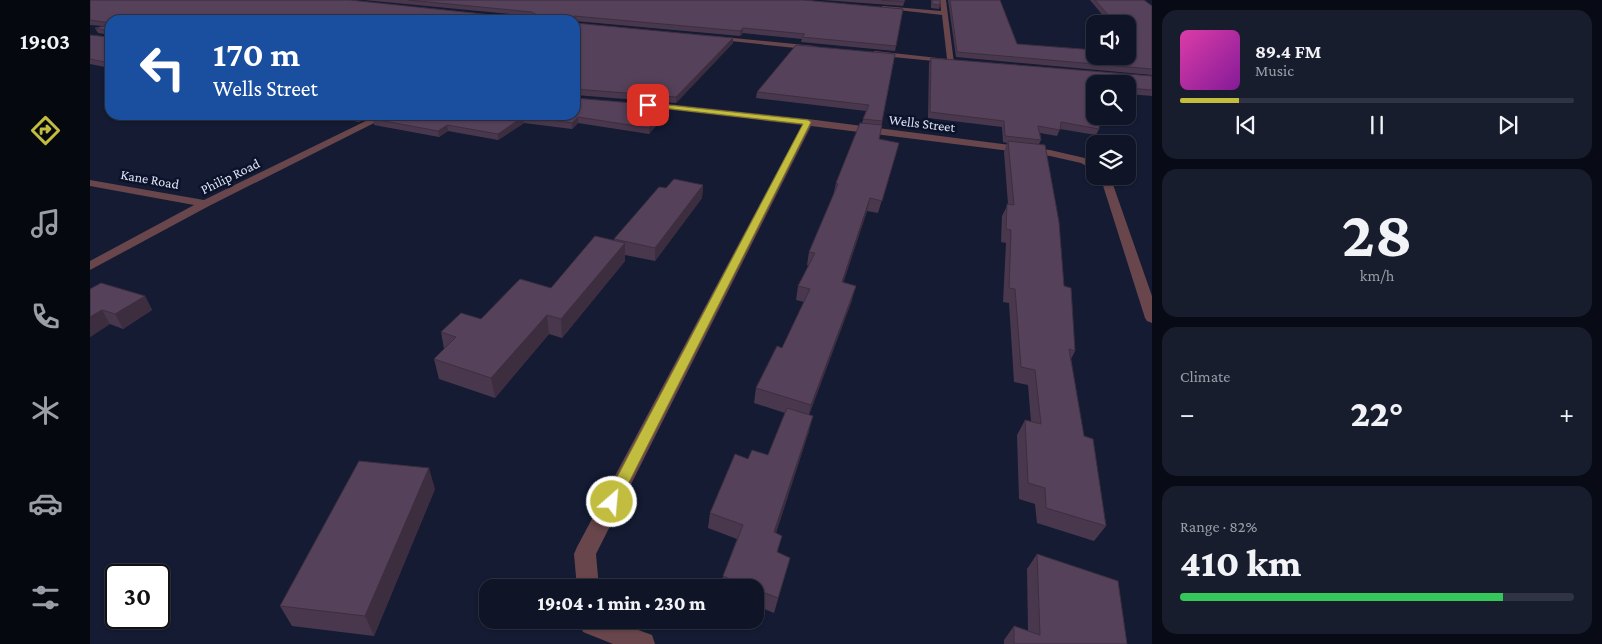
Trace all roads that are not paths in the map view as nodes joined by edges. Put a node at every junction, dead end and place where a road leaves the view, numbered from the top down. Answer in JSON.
{"nodes":[{"id":1,"x":943,"y":0,"type":"edge"},
{"id":2,"x":875,"y":8,"type":"edge"},
{"id":3,"x":944,"y":13,"type":"junction"},
{"id":4,"x":704,"y":37,"type":"edge"},
{"id":5,"x":822,"y":48,"type":"edge"},
{"id":6,"x":862,"y":52,"type":"edge"},
{"id":7,"x":951,"y":61,"type":"junction"},
{"id":8,"x":961,"y":62,"type":"edge"},
{"id":9,"x":638,"y":104,"type":"edge"},
{"id":10,"x":375,"y":120,"type":"edge"},
{"id":11,"x":808,"y":122,"type":"junction"},
{"id":12,"x":1086,"y":162,"type":"edge"},
{"id":13,"x":90,"y":184,"type":"edge"},
{"id":14,"x":1109,"y":185,"type":"edge"},
{"id":15,"x":205,"y":204,"type":"junction"},
{"id":16,"x":90,"y":266,"type":"edge"},
{"id":17,"x":1147,"y":292,"type":"edge"},
{"id":18,"x":1152,"y":318,"type":"edge"},
{"id":19,"x":587,"y":579,"type":"edge"},
{"id":20,"x":604,"y":629,"type":"edge"},
{"id":21,"x":643,"y":644,"type":"edge"}],
"edges":[{"from":1,"to":3,"type":"street"},
{"from":2,"to":3,"type":"street"},
{"from":3,"to":7,"type":"street"},
{"from":4,"to":5,"type":"street"},
{"from":6,"to":7,"type":"street"},
{"from":7,"to":8,"type":"street"},
{"from":9,"to":11,"type":"street","name":"Wells Street"},
{"from":10,"to":15,"type":"street","name":"Philip Road"},
{"from":11,"to":12,"type":"street","name":"Wells Street"},
{"from":11,"to":19,"type":"street"},
{"from":13,"to":15,"type":"street","name":"Kane Road"},
{"from":14,"to":17,"type":"street"},
{"from":15,"to":16,"type":"street","name":"Philip Road"},
{"from":17,"to":18,"type":"street"},
{"from":20,"to":21,"type":"street"}]}
